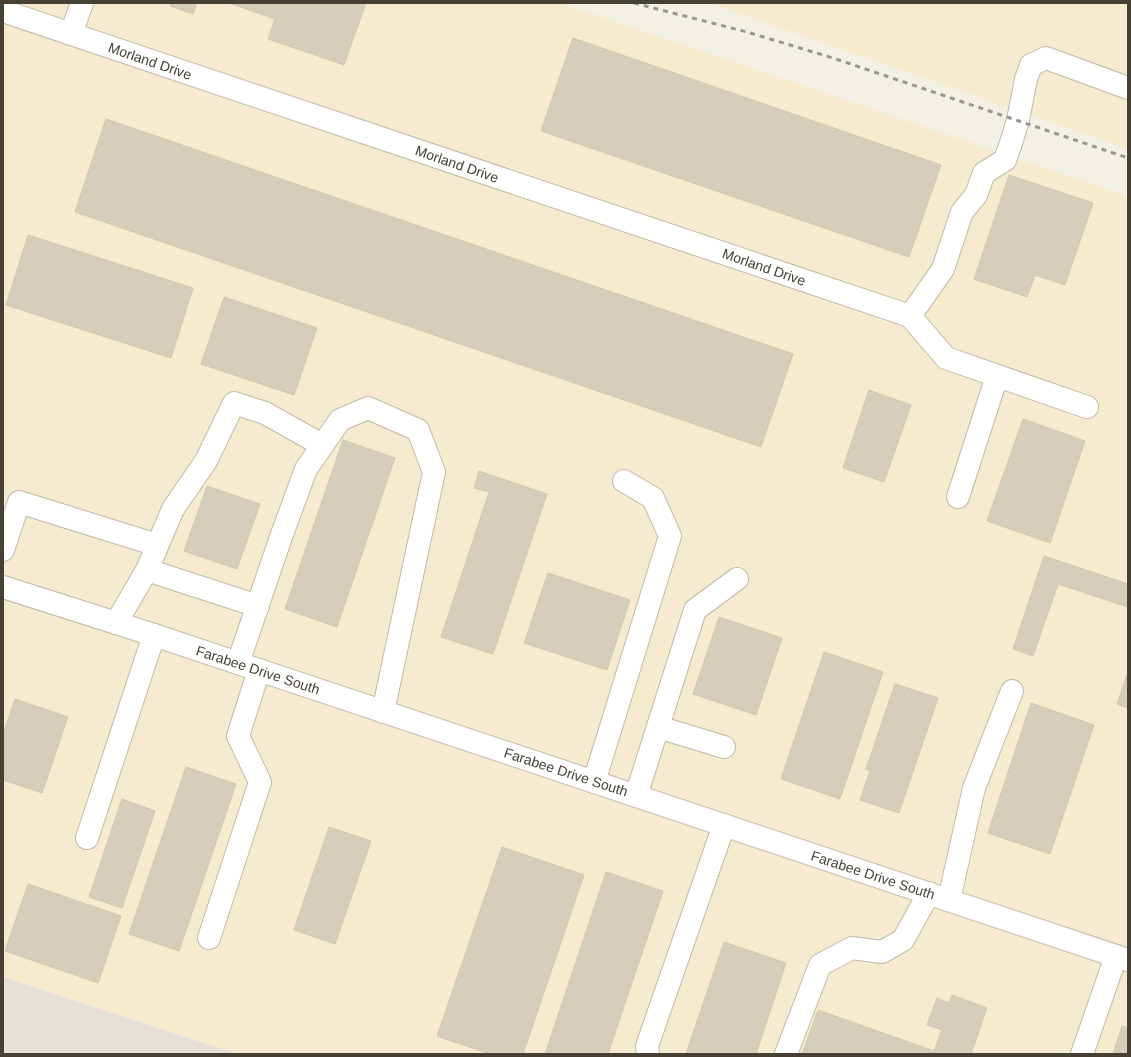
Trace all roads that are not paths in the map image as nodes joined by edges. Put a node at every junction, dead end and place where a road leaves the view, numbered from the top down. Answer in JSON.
{"nodes":[{"id":1,"x":82,"y":3,"type":"edge"},
{"id":2,"x":3,"y":12,"type":"edge"},
{"id":3,"x":71,"y":34,"type":"junction"},
{"id":4,"x":1128,"y":88,"type":"edge"},
{"id":5,"x":910,"y":316,"type":"junction"},
{"id":6,"x":997,"y":376,"type":"junction"},
{"id":7,"x":1087,"y":407,"type":"dead end"},
{"id":8,"x":322,"y":445,"type":"junction"},
{"id":9,"x":624,"y":481,"type":"dead end"},
{"id":10,"x":958,"y":497,"type":"dead end"},
{"id":11,"x":11,"y":501,"type":"edge"},
{"id":12,"x":157,"y":545,"type":"junction"},
{"id":13,"x":3,"y":550,"type":"edge"},
{"id":14,"x":148,"y":570,"type":"junction"},
{"id":15,"x":737,"y":579,"type":"dead end"},
{"id":16,"x":3,"y":587,"type":"edge"},
{"id":17,"x":258,"y":606,"type":"junction"},
{"id":18,"x":116,"y":623,"type":"junction"},
{"id":19,"x":154,"y":635,"type":"junction"},
{"id":20,"x":238,"y":663,"type":"junction"},
{"id":21,"x":259,"y":670,"type":"junction"},
{"id":22,"x":1012,"y":691,"type":"dead end"},
{"id":23,"x":383,"y":712,"type":"junction"},
{"id":24,"x":658,"y":727,"type":"junction"},
{"id":25,"x":724,"y":747,"type":"dead end"},
{"id":26,"x":594,"y":782,"type":"junction"},
{"id":27,"x":636,"y":796,"type":"junction"},
{"id":28,"x":724,"y":825,"type":"junction"},
{"id":29,"x":87,"y":838,"type":"dead end"},
{"id":30,"x":939,"y":897,"type":"junction"},
{"id":31,"x":209,"y":938,"type":"dead end"},
{"id":32,"x":1122,"y":958,"type":"edge"},
{"id":33,"x":648,"y":1054,"type":"edge"},
{"id":34,"x":786,"y":1054,"type":"edge"},
{"id":35,"x":1082,"y":1054,"type":"edge"}],
"edges":[{"from":1,"to":3,"type":"street"},
{"from":2,"to":3,"type":"street","name":"Morland Drive"},
{"from":3,"to":5,"type":"street","name":"Morland Drive"},
{"from":4,"to":5,"type":"street"},
{"from":5,"to":6,"type":"street"},
{"from":6,"to":7,"type":"street"},
{"from":6,"to":10,"type":"street"},
{"from":8,"to":12,"type":"street"},
{"from":8,"to":17,"type":"street"},
{"from":8,"to":23,"type":"street"},
{"from":9,"to":26,"type":"street"},
{"from":11,"to":12,"type":"street"},
{"from":11,"to":13,"type":"street"},
{"from":12,"to":14,"type":"street"},
{"from":14,"to":17,"type":"street"},
{"from":14,"to":18,"type":"street"},
{"from":15,"to":24,"type":"street"},
{"from":16,"to":18,"type":"street","name":"Farabee Drive South"},
{"from":17,"to":20,"type":"street"},
{"from":18,"to":19,"type":"street","name":"Farabee Drive South"},
{"from":19,"to":20,"type":"street","name":"Farabee Drive South"},
{"from":19,"to":29,"type":"street"},
{"from":20,"to":21,"type":"street","name":"Farabee Drive South"},
{"from":21,"to":23,"type":"street","name":"Farabee Drive South"},
{"from":21,"to":31,"type":"street"},
{"from":22,"to":30,"type":"street"},
{"from":23,"to":26,"type":"street","name":"Farabee Drive South"},
{"from":24,"to":25,"type":"street"},
{"from":24,"to":27,"type":"street"},
{"from":26,"to":27,"type":"street","name":"Farabee Drive South"},
{"from":27,"to":28,"type":"street","name":"Farabee Drive South"},
{"from":28,"to":30,"type":"street","name":"Farabee Drive South"},
{"from":28,"to":33,"type":"street"},
{"from":30,"to":32,"type":"street","name":"Farabee Drive South"},
{"from":30,"to":34,"type":"street"},
{"from":32,"to":35,"type":"street"}]}
